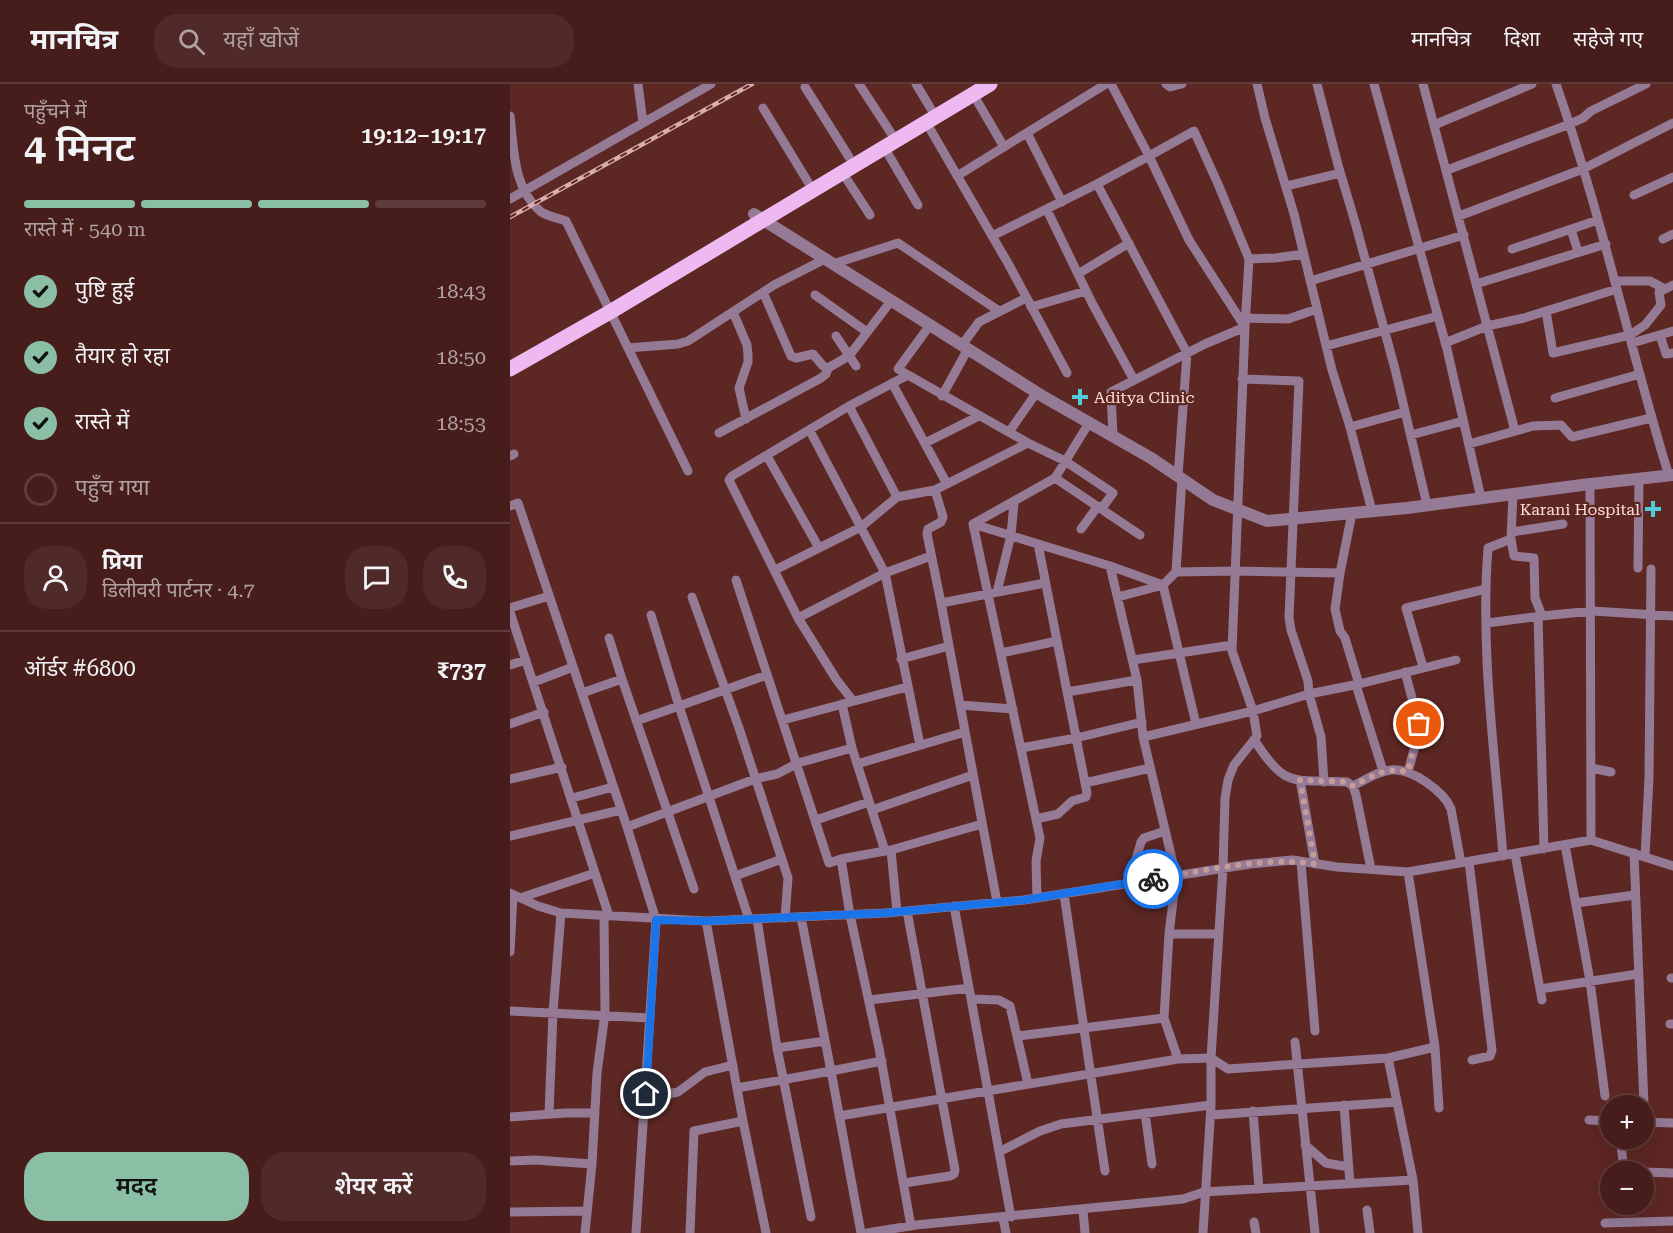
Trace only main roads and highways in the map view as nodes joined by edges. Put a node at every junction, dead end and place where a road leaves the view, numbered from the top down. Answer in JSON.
{"nodes":[{"id":1,"x":990,"y":84,"type":"edge"},
{"id":2,"x":972,"y":89,"type":"edge"},
{"id":3,"x":887,"y":140,"type":"junction"},
{"id":4,"x":758,"y":217,"type":"junction"},
{"id":5,"x":608,"y":308,"type":"junction"},
{"id":6,"x":510,"y":358,"type":"edge"},
{"id":7,"x":510,"y":369,"type":"edge"}],
"edges":[{"from":1,"to":2,"type":"main road"},
{"from":2,"to":3,"type":"main road"},
{"from":3,"to":4,"type":"main road"},
{"from":3,"to":4,"type":"main road"},
{"from":4,"to":5,"type":"main road"},
{"from":5,"to":6,"type":"main road"},
{"from":5,"to":7,"type":"main road"}]}
